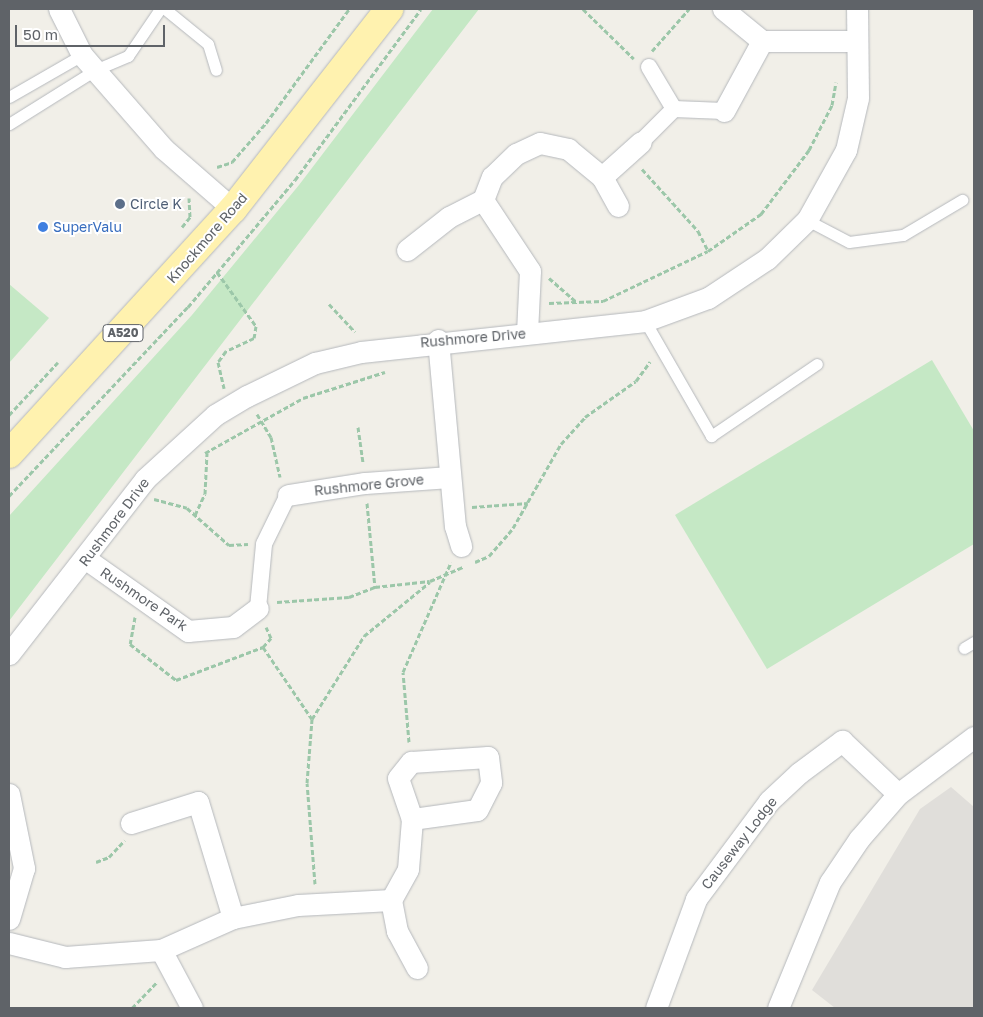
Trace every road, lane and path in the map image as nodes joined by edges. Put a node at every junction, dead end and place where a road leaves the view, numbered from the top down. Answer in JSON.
{"nodes":[{"id":1,"x":60,"y":9,"type":"edge"},
{"id":2,"x":160,"y":9,"type":"edge"},
{"id":3,"x":165,"y":9,"type":"edge"},
{"id":4,"x":349,"y":9,"type":"edge"},
{"id":5,"x":389,"y":9,"type":"edge"},
{"id":6,"x":583,"y":9,"type":"edge"},
{"id":7,"x":689,"y":9,"type":"edge"},
{"id":8,"x":723,"y":9,"type":"edge"},
{"id":9,"x":857,"y":9,"type":"edge"},
{"id":10,"x":762,"y":41,"type":"junction"},
{"id":11,"x":856,"y":42,"type":"junction"},
{"id":12,"x":88,"y":63,"type":"junction"},
{"id":13,"x":649,"y":67,"type":"junction"},
{"id":14,"x":216,"y":70,"type":"dead end"},
{"id":15,"x":836,"y":77,"type":"dead end"},
{"id":16,"x":9,"y":98,"type":"edge"},
{"id":17,"x":674,"y":109,"type":"junction"},
{"id":18,"x":724,"y":111,"type":"joint"},
{"id":19,"x":9,"y":124,"type":"edge"},
{"id":20,"x":634,"y":148,"type":"junction"},
{"id":21,"x":211,"y":169,"type":"dead end"},
{"id":22,"x":602,"y":177,"type":"junction"},
{"id":23,"x":189,"y":195,"type":"dead end"},
{"id":24,"x":483,"y":200,"type":"junction"},
{"id":25,"x":962,"y":200,"type":"dead end"},
{"id":26,"x":618,"y":206,"type":"dead end"},
{"id":27,"x":233,"y":209,"type":"junction"},
{"id":28,"x":807,"y":220,"type":"junction"},
{"id":29,"x":179,"y":231,"type":"dead end"},
{"id":30,"x":407,"y":250,"type":"dead end"},
{"id":31,"x":708,"y":251,"type":"junction"},
{"id":32,"x":530,"y":271,"type":"junction"},
{"id":33,"x":217,"y":272,"type":"dead end"},
{"id":34,"x":577,"y":302,"type":"junction"},
{"id":35,"x":329,"y":304,"type":"dead end"},
{"id":36,"x":528,"y":304,"type":"junction"},
{"id":37,"x":645,"y":321,"type":"junction"},
{"id":38,"x":526,"y":333,"type":"junction"},
{"id":39,"x":438,"y":340,"type":"junction"},
{"id":40,"x":659,"y":346,"type":"junction"},
{"id":41,"x":361,"y":352,"type":"junction"},
{"id":42,"x":817,"y":364,"type":"dead end"},
{"id":43,"x":395,"y":370,"type":"dead end"},
{"id":44,"x":240,"y":400,"type":"junction"},
{"id":45,"x":262,"y":422,"type":"junction"},
{"id":46,"x":358,"y":427,"type":"dead end"},
{"id":47,"x":207,"y":453,"type":"junction"},
{"id":48,"x":9,"y":454,"type":"edge"},
{"id":49,"x":198,"y":456,"type":"dead end"},
{"id":50,"x":273,"y":462,"type":"dead end"},
{"id":51,"x":450,"y":477,"type":"junction"},
{"id":52,"x":365,"y":483,"type":"junction"},
{"id":53,"x":157,"y":491,"type":"dead end"},
{"id":54,"x":288,"y":495,"type":"joint"},
{"id":55,"x":151,"y":498,"type":"junction"},
{"id":56,"x":529,"y":503,"type":"junction"},
{"id":57,"x":144,"y":505,"type":"dead end"},
{"id":58,"x":453,"y":508,"type":"junction"},
{"id":59,"x":195,"y":515,"type":"junction"},
{"id":60,"x":264,"y":544,"type":"junction"},
{"id":61,"x":461,"y":546,"type":"joint"},
{"id":62,"x":86,"y":559,"type":"junction"},
{"id":63,"x":443,"y":576,"type":"junction"},
{"id":64,"x":430,"y":581,"type":"junction"},
{"id":65,"x":375,"y":586,"type":"junction"},
{"id":66,"x":147,"y":602,"type":"junction"},
{"id":67,"x":258,"y":608,"type":"junction"},
{"id":68,"x":9,"y":654,"type":"edge"},
{"id":69,"x":312,"y":719,"type":"junction"},
{"id":70,"x":974,"y":737,"type":"edge"},
{"id":71,"x":411,"y":762,"type":"junction"},
{"id":72,"x":9,"y":794,"type":"edge"},
{"id":73,"x":898,"y":794,"type":"junction"},
{"id":74,"x":412,"y":819,"type":"junction"},
{"id":75,"x":131,"y":823,"type":"joint"},
{"id":76,"x":96,"y":862,"type":"dead end"},
{"id":77,"x":391,"y":900,"type":"junction"},
{"id":78,"x":317,"y":904,"type":"junction"},
{"id":79,"x":233,"y":918,"type":"junction"},
{"id":80,"x":9,"y":919,"type":"edge"},
{"id":81,"x":9,"y":944,"type":"edge"},
{"id":82,"x":162,"y":950,"type":"junction"},
{"id":83,"x":417,"y":968,"type":"dead end"},
{"id":84,"x":172,"y":971,"type":"junction"},
{"id":85,"x":132,"y":1008,"type":"edge"},
{"id":86,"x":192,"y":1008,"type":"edge"},
{"id":87,"x":656,"y":1008,"type":"edge"},
{"id":88,"x":778,"y":1008,"type":"edge"}],
"edges":[{"from":1,"to":12,"type":"street"},
{"from":2,"to":12,"type":"lane"},
{"from":3,"to":14,"type":"lane"},
{"from":4,"to":21,"type":"path"},
{"from":5,"to":27,"type":"main road","name":"Knockmore Road","number":"A520"},
{"from":6,"to":13,"type":"path"},
{"from":7,"to":13,"type":"path"},
{"from":8,"to":10,"type":"street"},
{"from":9,"to":11,"type":"street","name":"Rushmore Drive"},
{"from":10,"to":11,"type":"street"},
{"from":10,"to":18,"type":"street"},
{"from":11,"to":28,"type":"street","name":"Rushmore Drive"},
{"from":12,"to":16,"type":"lane"},
{"from":12,"to":19,"type":"lane"},
{"from":12,"to":27,"type":"street"},
{"from":13,"to":17,"type":"street"},
{"from":15,"to":31,"type":"path"},
{"from":17,"to":18,"type":"street"},
{"from":17,"to":20,"type":"street"},
{"from":20,"to":22,"type":"street"},
{"from":20,"to":31,"type":"path"},
{"from":22,"to":24,"type":"street"},
{"from":22,"to":26,"type":"street"},
{"from":23,"to":29,"type":"path"},
{"from":24,"to":30,"type":"street"},
{"from":24,"to":32,"type":"street"},
{"from":25,"to":28,"type":"lane"},
{"from":27,"to":48,"type":"main road","name":"Knockmore Road","number":"A520"},
{"from":28,"to":37,"type":"street","name":"Rushmore Drive"},
{"from":31,"to":34,"type":"path"},
{"from":32,"to":34,"type":"path"},
{"from":32,"to":36,"type":"street"},
{"from":33,"to":44,"type":"path"},
{"from":34,"to":36,"type":"path"},
{"from":35,"to":41,"type":"path"},
{"from":36,"to":38,"type":"street"},
{"from":37,"to":38,"type":"street","name":"Rushmore Drive"},
{"from":37,"to":40,"type":"lane"},
{"from":38,"to":39,"type":"street","name":"Rushmore Drive"},
{"from":39,"to":41,"type":"street","name":"Rushmore Drive"},
{"from":39,"to":51,"type":"street"},
{"from":40,"to":42,"type":"lane"},
{"from":40,"to":56,"type":"path"},
{"from":41,"to":44,"type":"street","name":"Rushmore Drive"},
{"from":43,"to":45,"type":"path"},
{"from":44,"to":45,"type":"path"},
{"from":44,"to":62,"type":"street","name":"Rushmore Drive"},
{"from":45,"to":47,"type":"path"},
{"from":45,"to":50,"type":"path"},
{"from":46,"to":52,"type":"path"},
{"from":47,"to":49,"type":"path"},
{"from":47,"to":59,"type":"path"},
{"from":51,"to":52,"type":"street","name":"Rushmore Grove"},
{"from":51,"to":58,"type":"street"},
{"from":52,"to":54,"type":"street","name":"Rushmore Grove"},
{"from":52,"to":65,"type":"path"},
{"from":53,"to":55,"type":"path"},
{"from":54,"to":60,"type":"street"},
{"from":55,"to":57,"type":"path"},
{"from":55,"to":59,"type":"path"},
{"from":56,"to":58,"type":"path"},
{"from":56,"to":63,"type":"path"},
{"from":58,"to":61,"type":"street"},
{"from":59,"to":60,"type":"path"},
{"from":60,"to":67,"type":"street"},
{"from":61,"to":63,"type":"path"},
{"from":62,"to":66,"type":"street","name":"Rushmore Park"},
{"from":62,"to":68,"type":"street","name":"Rushmore Drive"},
{"from":63,"to":64,"type":"path"},
{"from":63,"to":71,"type":"path"},
{"from":64,"to":65,"type":"path"},
{"from":64,"to":69,"type":"path"},
{"from":65,"to":67,"type":"path"},
{"from":66,"to":67,"type":"street","name":"Rushmore Park"},
{"from":66,"to":69,"type":"path"},
{"from":69,"to":78,"type":"path"},
{"from":70,"to":73,"type":"street"},
{"from":71,"to":74,"type":"street"},
{"from":71,"to":74,"type":"street"},
{"from":72,"to":80,"type":"street"},
{"from":73,"to":87,"type":"street","name":"Causeway Lodge"},
{"from":73,"to":88,"type":"street"},
{"from":74,"to":77,"type":"street"},
{"from":75,"to":76,"type":"path"},
{"from":75,"to":79,"type":"street"},
{"from":77,"to":78,"type":"street"},
{"from":77,"to":83,"type":"street"},
{"from":78,"to":79,"type":"street"},
{"from":79,"to":82,"type":"street"},
{"from":81,"to":82,"type":"street"},
{"from":82,"to":84,"type":"street"},
{"from":84,"to":85,"type":"path"},
{"from":84,"to":86,"type":"street"}]}
